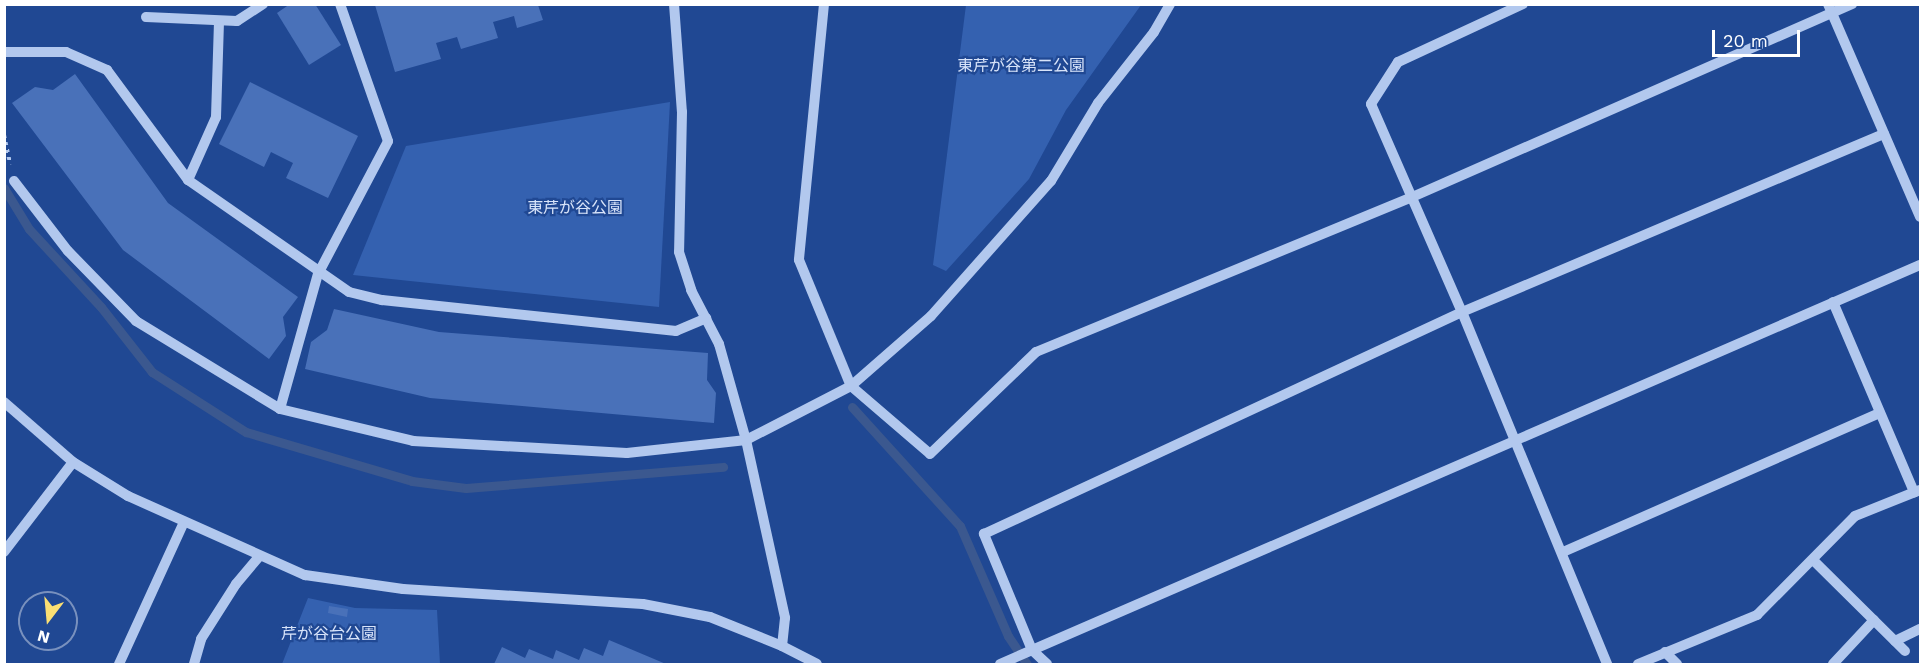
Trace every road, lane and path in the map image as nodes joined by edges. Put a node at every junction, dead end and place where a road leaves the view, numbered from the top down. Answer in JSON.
{"nodes":[{"id":1,"x":263,"y":4,"type":"edge"},
{"id":2,"x":340,"y":4,"type":"edge"},
{"id":3,"x":674,"y":4,"type":"edge"},
{"id":4,"x":824,"y":4,"type":"edge"},
{"id":5,"x":1170,"y":4,"type":"edge"},
{"id":6,"x":1523,"y":4,"type":"edge"},
{"id":7,"x":1852,"y":4,"type":"edge"},
{"id":8,"x":1830,"y":8,"type":"edge"},
{"id":9,"x":146,"y":17,"type":"dead end"},
{"id":10,"x":219,"y":22,"type":"junction"},
{"id":11,"x":4,"y":52,"type":"edge"},
{"id":12,"x":1884,"y":134,"type":"junction"},
{"id":13,"x":4,"y":135,"type":"edge"},
{"id":14,"x":189,"y":180,"type":"junction"},
{"id":15,"x":14,"y":181,"type":"joint"},
{"id":16,"x":1410,"y":198,"type":"junction"},
{"id":17,"x":1920,"y":217,"type":"edge"},
{"id":18,"x":1920,"y":265,"type":"edge"},
{"id":19,"x":318,"y":274,"type":"junction"},
{"id":20,"x":1833,"y":302,"type":"junction"},
{"id":21,"x":1462,"y":312,"type":"junction"},
{"id":22,"x":706,"y":318,"type":"junction"},
{"id":23,"x":851,"y":386,"type":"junction"},
{"id":24,"x":4,"y":402,"type":"edge"},
{"id":25,"x":280,"y":409,"type":"junction"},
{"id":26,"x":1880,"y":413,"type":"junction"},
{"id":27,"x":746,"y":440,"type":"junction"},
{"id":28,"x":1516,"y":440,"type":"junction"},
{"id":29,"x":73,"y":462,"type":"junction"},
{"id":30,"x":1917,"y":491,"type":"edge"},
{"id":31,"x":183,"y":524,"type":"junction"},
{"id":32,"x":4,"y":552,"type":"edge"},
{"id":33,"x":1563,"y":552,"type":"junction"},
{"id":34,"x":259,"y":557,"type":"junction"},
{"id":35,"x":1815,"y":561,"type":"junction"},
{"id":36,"x":1874,"y":620,"type":"junction"},
{"id":37,"x":1920,"y":629,"type":"edge"},
{"id":38,"x":1895,"y":640,"type":"junction"},
{"id":39,"x":782,"y":646,"type":"junction"},
{"id":40,"x":1031,"y":651,"type":"junction"},
{"id":41,"x":1905,"y":651,"type":"dead end"},
{"id":42,"x":1665,"y":652,"type":"junction"},
{"id":43,"x":119,"y":664,"type":"edge"},
{"id":44,"x":194,"y":664,"type":"edge"},
{"id":45,"x":817,"y":664,"type":"edge"},
{"id":46,"x":1001,"y":664,"type":"edge"},
{"id":47,"x":1047,"y":664,"type":"edge"},
{"id":48,"x":1607,"y":664,"type":"edge"},
{"id":49,"x":1638,"y":664,"type":"edge"},
{"id":50,"x":1677,"y":664,"type":"edge"},
{"id":51,"x":1833,"y":664,"type":"edge"}],
"edges":[{"from":1,"to":10,"type":"street"},
{"from":2,"to":19,"type":"street"},
{"from":3,"to":22,"type":"street"},
{"from":4,"to":23,"type":"street"},
{"from":5,"to":23,"type":"street"},
{"from":6,"to":16,"type":"street"},
{"from":7,"to":8,"type":"street"},
{"from":8,"to":12,"type":"street"},
{"from":8,"to":16,"type":"street"},
{"from":9,"to":10,"type":"street"},
{"from":10,"to":14,"type":"street"},
{"from":11,"to":14,"type":"street"},
{"from":12,"to":17,"type":"street"},
{"from":12,"to":21,"type":"street"},
{"from":13,"to":15,"type":"path"},
{"from":14,"to":19,"type":"street"},
{"from":15,"to":25,"type":"street"},
{"from":16,"to":21,"type":"street"},
{"from":16,"to":23,"type":"street"},
{"from":18,"to":20,"type":"street"},
{"from":19,"to":22,"type":"street"},
{"from":19,"to":25,"type":"street"},
{"from":20,"to":26,"type":"street"},
{"from":20,"to":28,"type":"street"},
{"from":21,"to":28,"type":"street"},
{"from":21,"to":40,"type":"street"},
{"from":22,"to":27,"type":"street"},
{"from":23,"to":27,"type":"street"},
{"from":24,"to":29,"type":"street"},
{"from":25,"to":27,"type":"street"},
{"from":26,"to":30,"type":"street"},
{"from":26,"to":33,"type":"street"},
{"from":27,"to":39,"type":"street"},
{"from":28,"to":33,"type":"street"},
{"from":28,"to":40,"type":"street"},
{"from":29,"to":31,"type":"street"},
{"from":29,"to":32,"type":"street"},
{"from":30,"to":35,"type":"street"},
{"from":31,"to":34,"type":"street"},
{"from":31,"to":43,"type":"street"},
{"from":33,"to":48,"type":"street"},
{"from":34,"to":39,"type":"street"},
{"from":34,"to":44,"type":"street"},
{"from":35,"to":36,"type":"street"},
{"from":35,"to":42,"type":"street"},
{"from":36,"to":38,"type":"street"},
{"from":36,"to":51,"type":"street"},
{"from":37,"to":38,"type":"street"},
{"from":38,"to":41,"type":"street"},
{"from":39,"to":45,"type":"street"},
{"from":40,"to":46,"type":"street"},
{"from":40,"to":47,"type":"street"},
{"from":42,"to":49,"type":"street"},
{"from":42,"to":50,"type":"street"}]}
